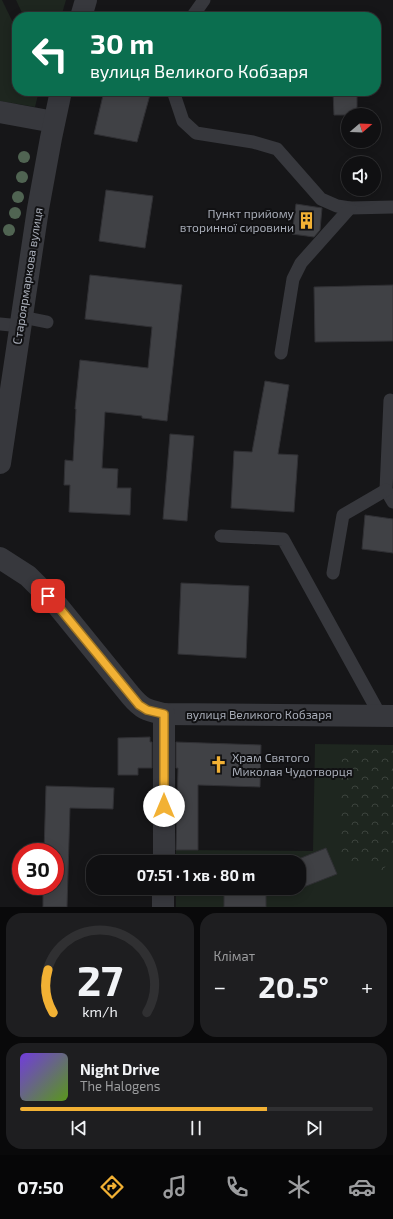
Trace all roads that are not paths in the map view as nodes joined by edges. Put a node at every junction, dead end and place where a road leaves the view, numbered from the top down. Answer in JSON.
{"nodes":[{"id":1,"x":86,"y":0,"type":"edge"},
{"id":2,"x":204,"y":0,"type":"edge"},
{"id":3,"x":82,"y":12,"type":"edge"},
{"id":4,"x":196,"y":12,"type":"edge"},
{"id":5,"x":61,"y":96,"type":"edge"},
{"id":6,"x":175,"y":96,"type":"edge"},
{"id":7,"x":0,"y":112,"type":"edge"},
{"id":8,"x":54,"y":122,"type":"junction"},
{"id":9,"x":393,"y":207,"type":"edge"},
{"id":10,"x":350,"y":208,"type":"junction"},
{"id":11,"x":47,"y":322,"type":"dead end"},
{"id":12,"x":14,"y":323,"type":"edge"},
{"id":13,"x":281,"y":353,"type":"dead end"},
{"id":14,"x":390,"y":400,"type":"dead end"},
{"id":15,"x":0,"y":463,"type":"edge"},
{"id":16,"x":386,"y":490,"type":"junction"},
{"id":17,"x":393,"y":502,"type":"edge"},
{"id":18,"x":222,"y":536,"type":"dead end"},
{"id":19,"x":0,"y":558,"type":"edge"},
{"id":20,"x":333,"y":573,"type":"dead end"},
{"id":21,"x":164,"y":714,"type":"junction"},
{"id":22,"x":386,"y":716,"type":"edge"},
{"id":23,"x":164,"y":855,"type":"edge"},
{"id":24,"x":163,"y":895,"type":"edge"},
{"id":25,"x":163,"y":907,"type":"edge"}],
"edges":[{"from":1,"to":3,"type":"street"},
{"from":2,"to":4,"type":"lane"},
{"from":5,"to":8,"type":"street","name":"Староярмаркова вулиця"},
{"from":6,"to":10,"type":"lane"},
{"from":7,"to":8,"type":"street"},
{"from":8,"to":12,"type":"street","name":"Староярмаркова вулиця"},
{"from":9,"to":10,"type":"lane"},
{"from":10,"to":13,"type":"lane"},
{"from":11,"to":12,"type":"lane"},
{"from":12,"to":15,"type":"street","name":"Староярмаркова вулиця"},
{"from":14,"to":16,"type":"lane"},
{"from":16,"to":17,"type":"lane"},
{"from":16,"to":20,"type":"lane"},
{"from":18,"to":22,"type":"lane"},
{"from":19,"to":21,"type":"street","name":"вулиця Великого Кобзаря"},
{"from":21,"to":22,"type":"street","name":"вулиця Великого Кобзаря"},
{"from":21,"to":23,"type":"street"},
{"from":24,"to":25,"type":"street"}]}
